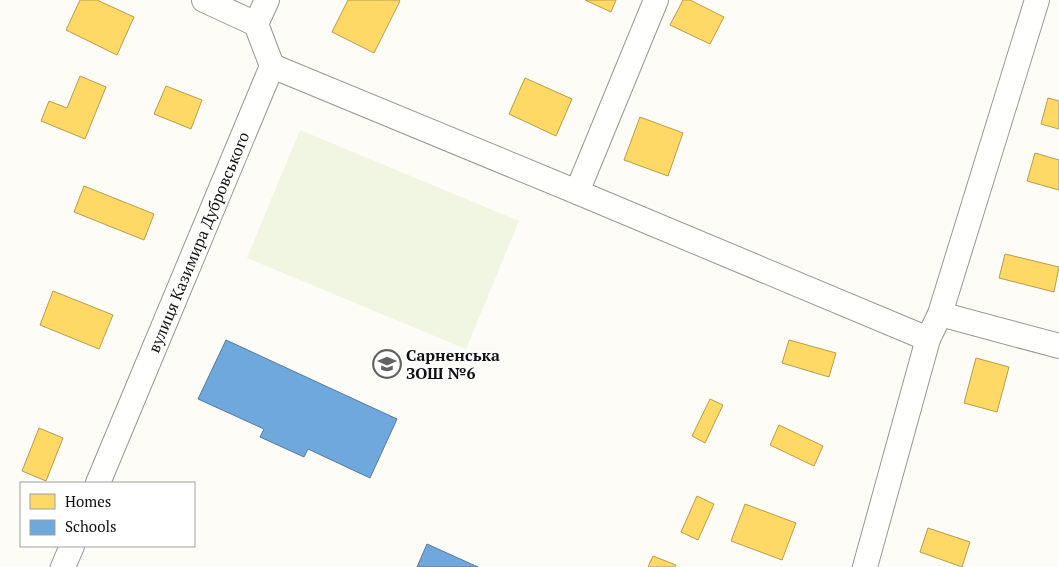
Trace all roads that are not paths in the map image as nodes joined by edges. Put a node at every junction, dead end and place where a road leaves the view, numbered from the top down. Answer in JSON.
{"nodes":[{"id":1,"x":204,"y":0,"type":"edge"},
{"id":2,"x":267,"y":0,"type":"edge"},
{"id":3,"x":656,"y":0,"type":"edge"},
{"id":4,"x":1038,"y":0,"type":"edge"},
{"id":5,"x":256,"y":24,"type":"junction"},
{"id":6,"x":272,"y":66,"type":"junction"},
{"id":7,"x":577,"y":192,"type":"junction"},
{"id":8,"x":940,"y":314,"type":"junction"},
{"id":9,"x":928,"y":339,"type":"junction"},
{"id":10,"x":1059,"y":346,"type":"edge"},
{"id":11,"x":98,"y":482,"type":"edge"},
{"id":12,"x":72,"y":547,"type":"edge"},
{"id":13,"x":63,"y":567,"type":"edge"},
{"id":14,"x":865,"y":567,"type":"edge"}],
"edges":[{"from":1,"to":5,"type":"street"},
{"from":2,"to":5,"type":"street"},
{"from":3,"to":7,"type":"street"},
{"from":4,"to":8,"type":"street"},
{"from":5,"to":6,"type":"street"},
{"from":6,"to":7,"type":"street"},
{"from":6,"to":11,"type":"street","name":"вулиця Казимира Дубровського"},
{"from":7,"to":9,"type":"street"},
{"from":8,"to":9,"type":"street"},
{"from":8,"to":10,"type":"street"},
{"from":9,"to":14,"type":"street"},
{"from":12,"to":13,"type":"street"}]}
